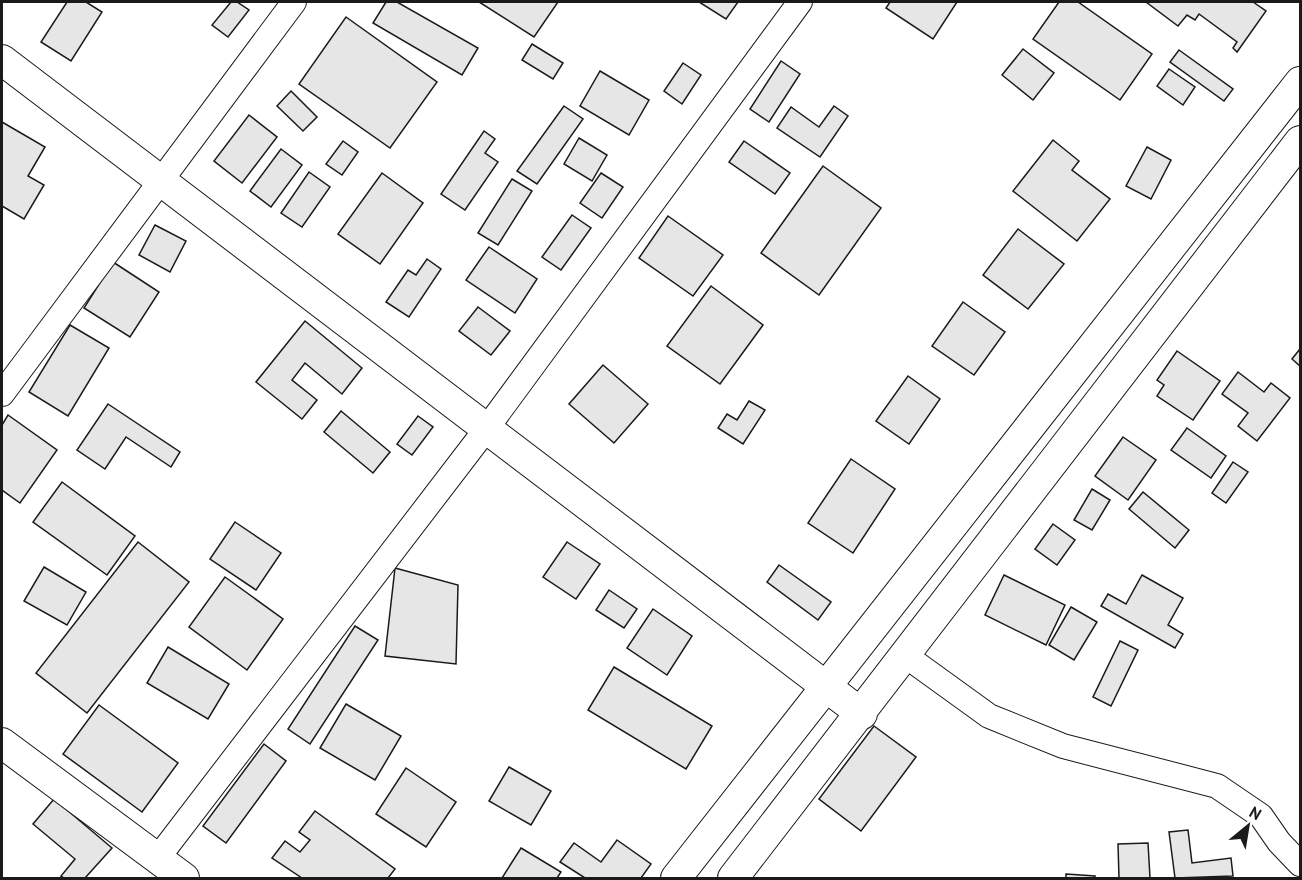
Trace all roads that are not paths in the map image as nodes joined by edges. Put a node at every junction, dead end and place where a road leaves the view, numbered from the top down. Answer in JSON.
{"nodes":[{"id":1,"x":294,"y":2,"type":"edge"},
{"id":2,"x":800,"y":2,"type":"edge"},
{"id":3,"x":2,"y":60,"type":"edge"},
{"id":4,"x":1300,"y":82,"type":"edge"},
{"id":5,"x":1300,"y":141,"type":"edge"},
{"id":6,"x":160,"y":182,"type":"junction"},
{"id":7,"x":2,"y":394,"type":"edge"},
{"id":8,"x":487,"y":428,"type":"junction"},
{"id":9,"x":906,"y":656,"type":"junction"},
{"id":10,"x":828,"y":687,"type":"junction"},
{"id":11,"x":862,"y":714,"type":"junction"},
{"id":12,"x":2,"y":743,"type":"edge"},
{"id":13,"x":157,"y":859,"type":"junction"},
{"id":14,"x":1300,"y":864,"type":"edge"},
{"id":15,"x":184,"y":879,"type":"edge"},
{"id":16,"x":676,"y":879,"type":"edge"},
{"id":17,"x":733,"y":879,"type":"edge"}],
"edges":[{"from":1,"to":6,"type":"street"},
{"from":2,"to":8,"type":"street"},
{"from":3,"to":6,"type":"street"},
{"from":4,"to":10,"type":"street"},
{"from":5,"to":9,"type":"street"},
{"from":6,"to":7,"type":"street"},
{"from":6,"to":8,"type":"street"},
{"from":8,"to":10,"type":"street"},
{"from":8,"to":13,"type":"street"},
{"from":9,"to":11,"type":"street"},
{"from":9,"to":14,"type":"street"},
{"from":10,"to":11,"type":"street"},
{"from":10,"to":16,"type":"street"},
{"from":11,"to":17,"type":"street"},
{"from":12,"to":13,"type":"street"},
{"from":13,"to":15,"type":"street"}]}
